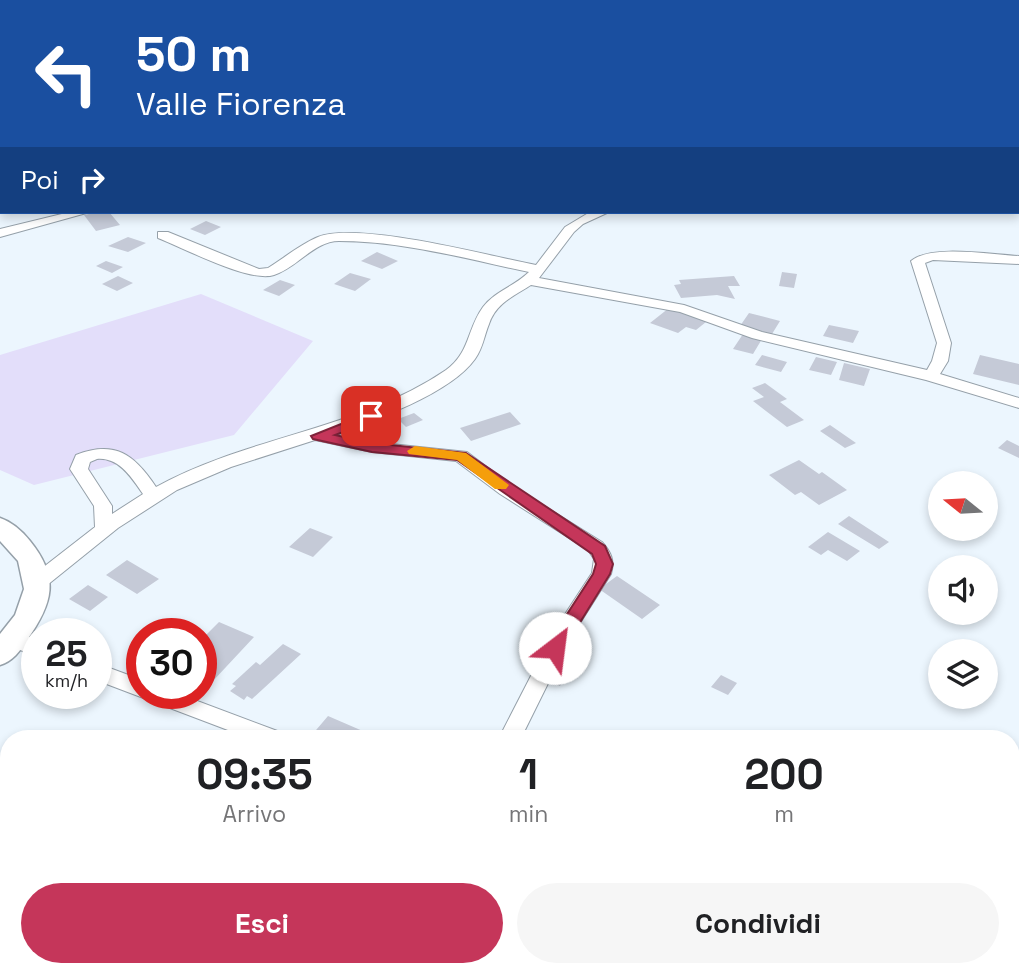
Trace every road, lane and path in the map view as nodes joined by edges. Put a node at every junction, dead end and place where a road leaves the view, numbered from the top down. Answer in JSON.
{"nodes":[{"id":1,"x":76,"y":214,"type":"edge"},
{"id":2,"x":594,"y":214,"type":"edge"},
{"id":3,"x":0,"y":233,"type":"edge"},
{"id":4,"x":163,"y":235,"type":"dead end"},
{"id":5,"x":1019,"y":260,"type":"edge"},
{"id":6,"x":534,"y":275,"type":"junction"},
{"id":7,"x":931,"y":376,"type":"junction"},
{"id":8,"x":1019,"y":403,"type":"edge"},
{"id":9,"x":319,"y":436,"type":"junction"},
{"id":10,"x":153,"y":496,"type":"junction"},
{"id":11,"x":0,"y":527,"type":"edge"},
{"id":12,"x":104,"y":528,"type":"junction"},
{"id":13,"x":39,"y":581,"type":"junction"},
{"id":14,"x":16,"y":648,"type":"edge"},
{"id":15,"x":195,"y":709,"type":"edge"},
{"id":16,"x":251,"y":730,"type":"edge"},
{"id":17,"x":514,"y":730,"type":"edge"}],
"edges":[{"from":1,"to":3,"type":"street"},
{"from":2,"to":6,"type":"street"},
{"from":4,"to":6,"type":"street"},
{"from":5,"to":7,"type":"street"},
{"from":6,"to":7,"type":"street"},
{"from":6,"to":9,"type":"street"},
{"from":7,"to":8,"type":"street"},
{"from":9,"to":10,"type":"street"},
{"from":9,"to":17,"type":"street"},
{"from":10,"to":12,"type":"street"},
{"from":10,"to":12,"type":"street"},
{"from":11,"to":13,"type":"street"},
{"from":12,"to":13,"type":"street"},
{"from":13,"to":14,"type":"street"},
{"from":15,"to":16,"type":"street"}]}
